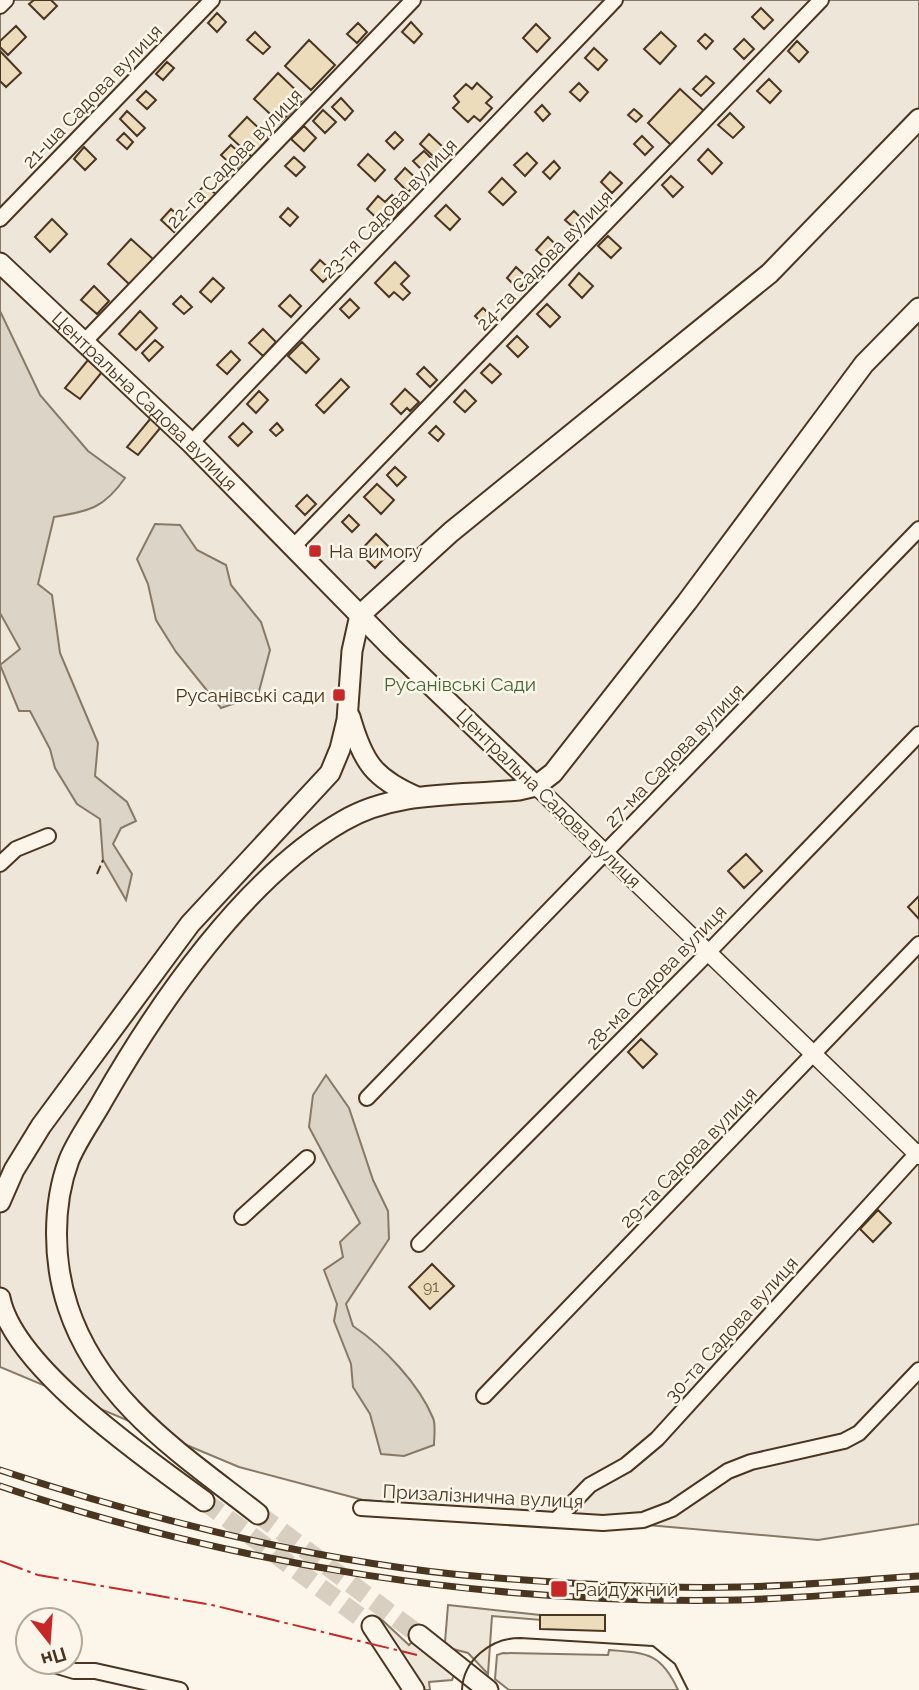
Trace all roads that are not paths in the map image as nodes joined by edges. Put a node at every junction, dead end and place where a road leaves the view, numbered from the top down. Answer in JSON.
{"nodes":[{"id":1,"x":6,"y":0,"type":"edge"},
{"id":2,"x":212,"y":0,"type":"edge"},
{"id":3,"x":413,"y":0,"type":"edge"},
{"id":4,"x":615,"y":0,"type":"edge"},
{"id":5,"x":821,"y":0,"type":"edge"},
{"id":6,"x":0,"y":6,"type":"edge"},
{"id":7,"x":919,"y":118,"type":"edge"},
{"id":8,"x":0,"y":219,"type":"edge"},
{"id":9,"x":0,"y":263,"type":"edge"},
{"id":10,"x":919,"y":308,"type":"edge"},
{"id":11,"x":83,"y":343,"type":"junction"},
{"id":12,"x":191,"y":443,"type":"junction"},
{"id":13,"x":919,"y":529,"type":"edge"},
{"id":14,"x":294,"y":547,"type":"junction"},
{"id":15,"x":360,"y":615,"type":"junction"},
{"id":16,"x":348,"y":709,"type":"junction"},
{"id":17,"x":919,"y":734,"type":"edge"},
{"id":18,"x":536,"y":786,"type":"junction"},
{"id":19,"x":417,"y":797,"type":"junction"},
{"id":20,"x":48,"y":836,"type":"dead end"},
{"id":21,"x":606,"y":853,"type":"junction"},
{"id":22,"x":0,"y":864,"type":"edge"},
{"id":23,"x":919,"y":944,"type":"edge"},
{"id":24,"x":708,"y":953,"type":"junction"},
{"id":25,"x":813,"y":1054,"type":"junction"},
{"id":26,"x":367,"y":1098,"type":"dead end"},
{"id":27,"x":918,"y":1154,"type":"edge"},
{"id":28,"x":307,"y":1158,"type":"dead end"},
{"id":29,"x":0,"y":1202,"type":"edge"},
{"id":30,"x":242,"y":1217,"type":"dead end"},
{"id":31,"x":419,"y":1244,"type":"dead end"},
{"id":32,"x":0,"y":1298,"type":"edge"},
{"id":33,"x":919,"y":1370,"type":"edge"},
{"id":34,"x":484,"y":1396,"type":"dead end"},
{"id":35,"x":204,"y":1501,"type":"tunnel mouth"},
{"id":36,"x":361,"y":1508,"type":"dead end"},
{"id":37,"x":258,"y":1514,"type":"tunnel mouth"},
{"id":38,"x":558,"y":1518,"type":"junction"},
{"id":39,"x":372,"y":1626,"type":"tunnel mouth"},
{"id":40,"x":419,"y":1635,"type":"tunnel mouth"},
{"id":41,"x":84,"y":1671,"type":"edge"},
{"id":42,"x":180,"y":1690,"type":"edge"},
{"id":43,"x":414,"y":1690,"type":"edge"},
{"id":44,"x":488,"y":1690,"type":"edge"}],
"edges":[{"from":1,"to":6,"type":"street"},
{"from":2,"to":8,"type":"street","name":"21-ша Садова вулиця"},
{"from":3,"to":11,"type":"street","name":"22-га Садова вулиця"},
{"from":4,"to":12,"type":"street","name":"23-тя Садова вулиця"},
{"from":5,"to":14,"type":"street","name":"24-та Садова вулиця"},
{"from":7,"to":15,"type":"main road"},
{"from":9,"to":11,"type":"main road","name":"Центральна Садова вулиця"},
{"from":10,"to":18,"type":"main road"},
{"from":11,"to":12,"type":"main road","name":"Центральна Садова вулиця"},
{"from":12,"to":14,"type":"main road","name":"Центральна Садова вулиця"},
{"from":13,"to":21,"type":"street","name":"27-ма Садова вулиця"},
{"from":14,"to":15,"type":"main road","name":"Центральна Садова вулиця"},
{"from":15,"to":16,"type":"main road"},
{"from":15,"to":18,"type":"main road","name":"Центральна Садова вулиця"},
{"from":16,"to":19,"type":"main road"},
{"from":16,"to":29,"type":"main road"},
{"from":17,"to":24,"type":"street","name":"28-ма Садова вулиця"},
{"from":18,"to":19,"type":"main road"},
{"from":18,"to":21,"type":"street","name":"Центральна Садова вулиця"},
{"from":19,"to":37,"type":"main road"},
{"from":20,"to":22,"type":"street"},
{"from":21,"to":24,"type":"street","name":"Центральна Садова вулиця"},
{"from":21,"to":26,"type":"street","name":"27-ма Садова вулиця"},
{"from":23,"to":25,"type":"street","name":"29-та Садова вулиця"},
{"from":24,"to":25,"type":"street","name":"Центральна Садова вулиця"},
{"from":24,"to":31,"type":"street","name":"28-ма Садова вулиця"},
{"from":25,"to":27,"type":"street","name":"Центральна Садова вулиця"},
{"from":25,"to":34,"type":"street","name":"29-та Садова вулиця"},
{"from":27,"to":38,"type":"street","name":"30-та Садова вулиця"},
{"from":28,"to":30,"type":"street"},
{"from":32,"to":35,"type":"main road"},
{"from":33,"to":38,"type":"street","name":"Призалізнична вулиця"},
{"from":36,"to":38,"type":"street","name":"Призалізнична вулиця"},
{"from":39,"to":43,"type":"main road"},
{"from":40,"to":44,"type":"main road"},
{"from":41,"to":42,"type":"street"}]}
